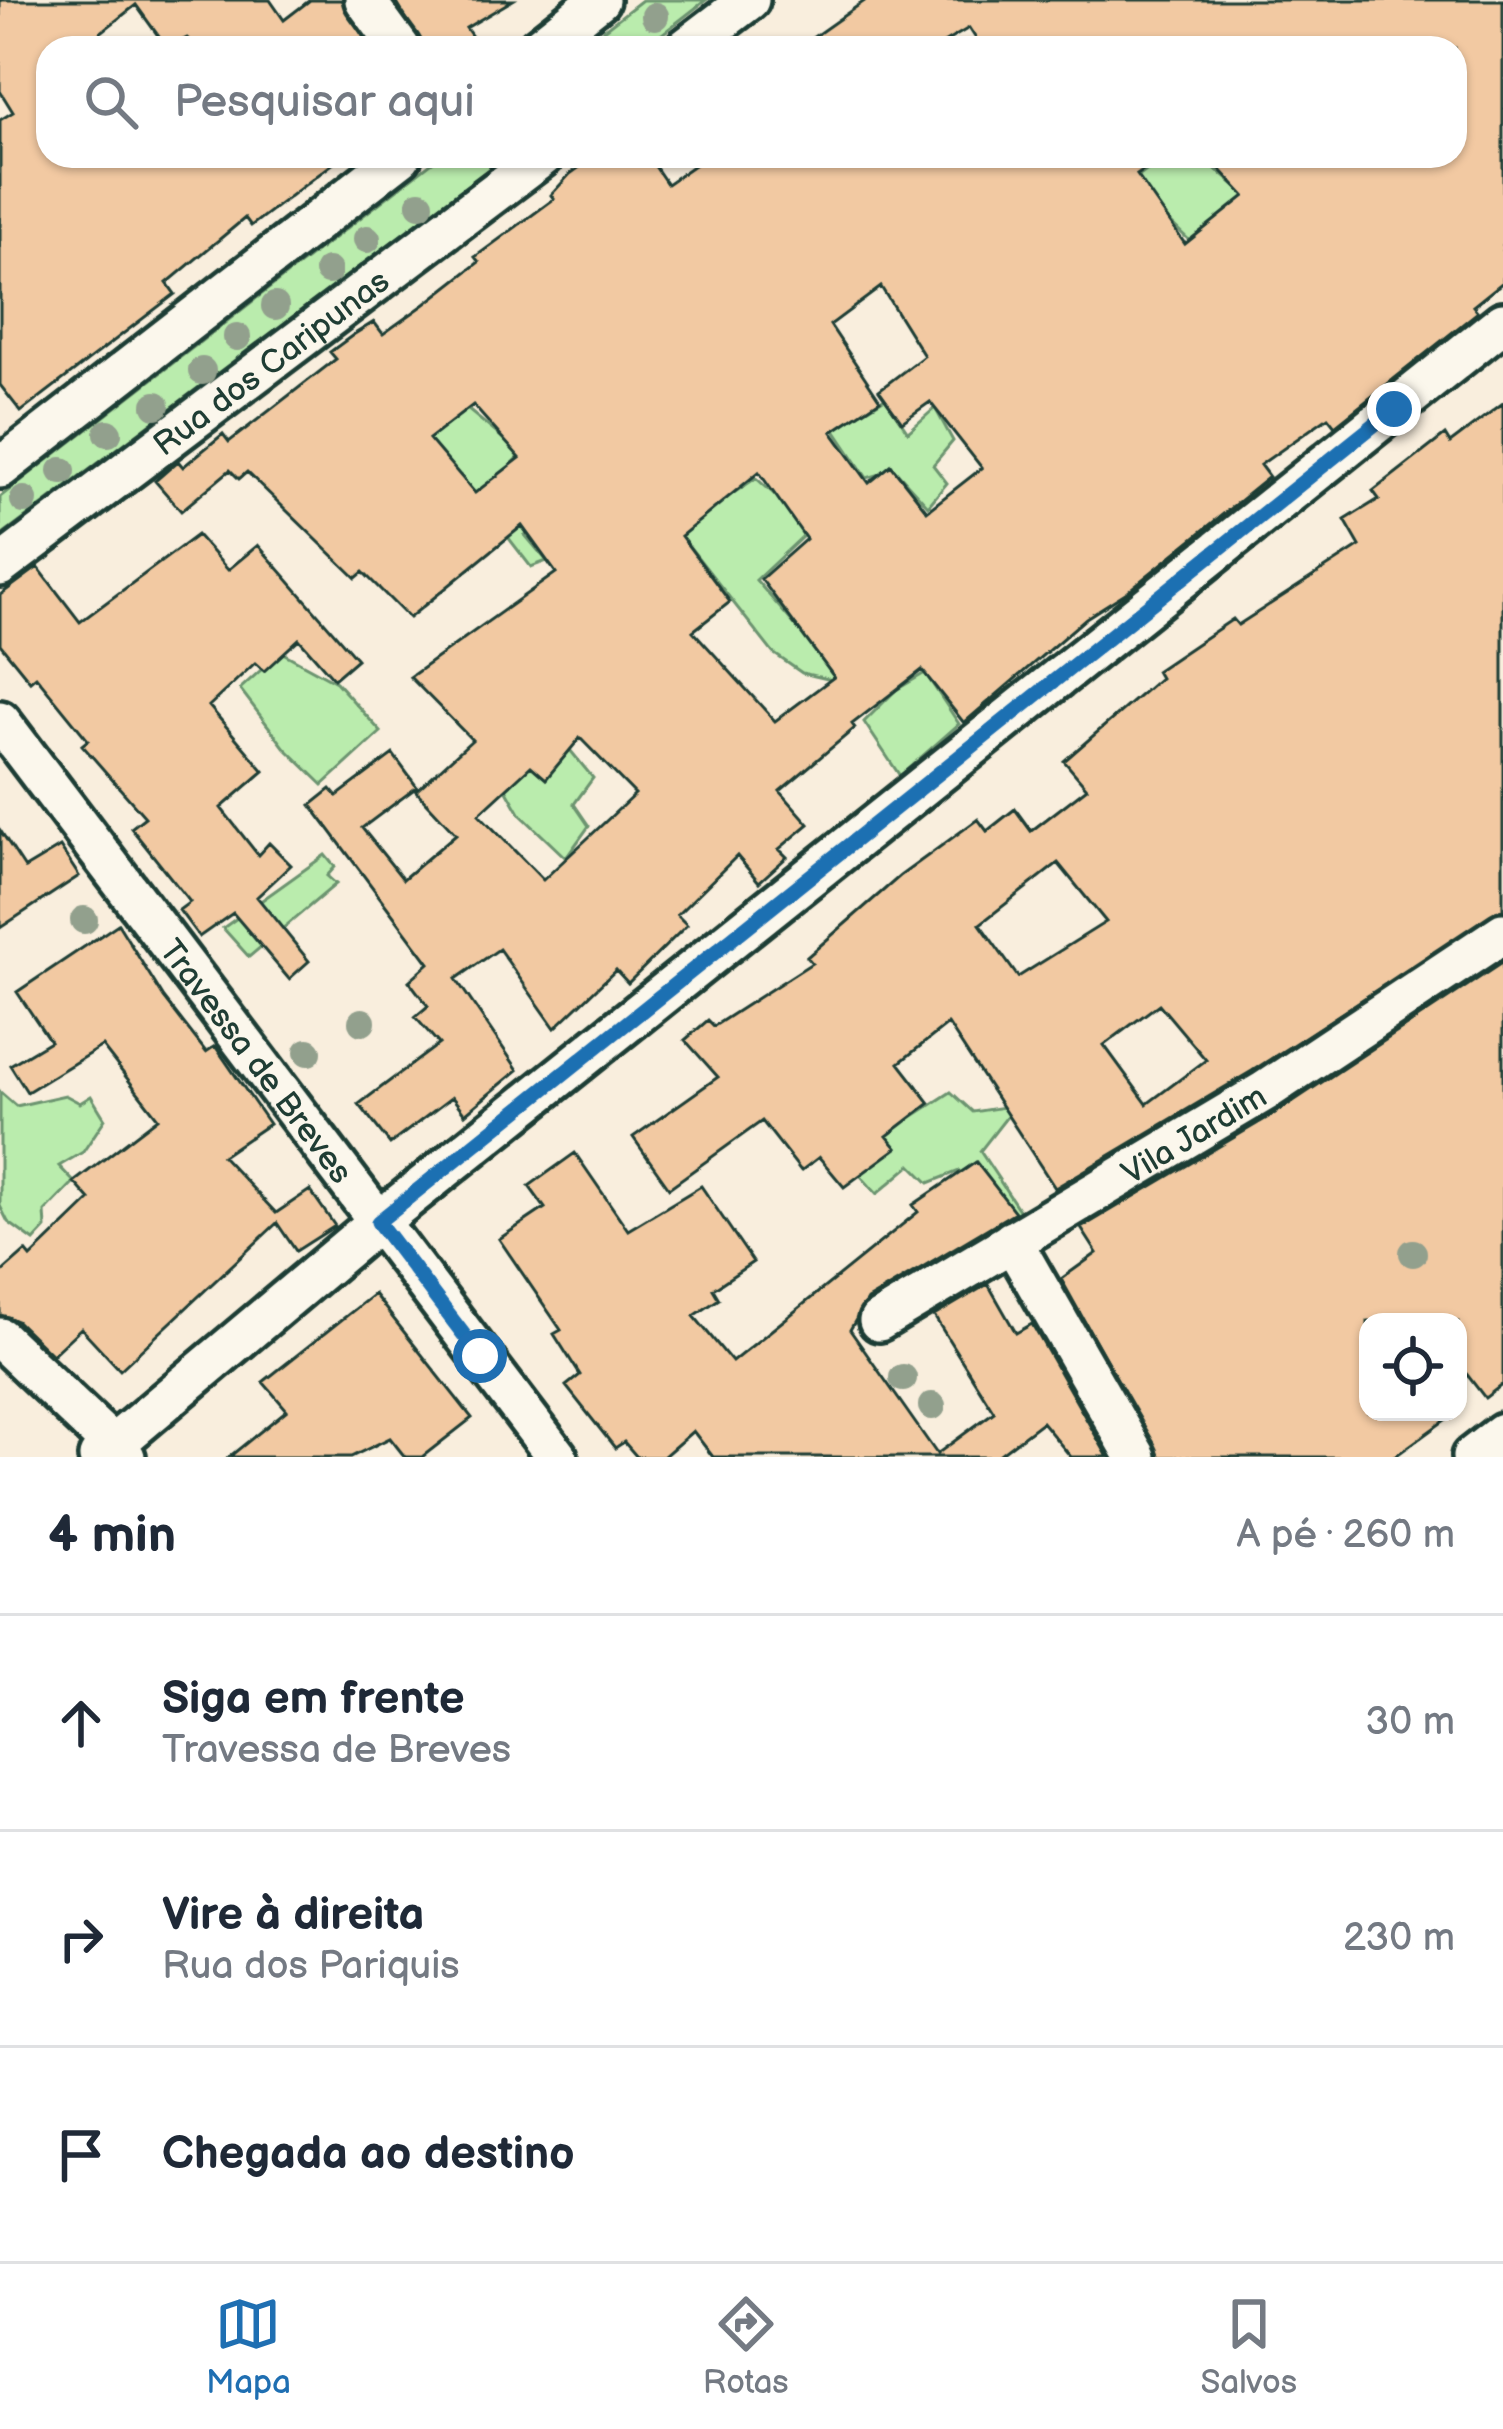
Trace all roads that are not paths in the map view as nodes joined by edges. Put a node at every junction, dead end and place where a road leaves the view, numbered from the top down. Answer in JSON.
{"nodes":[{"id":1,"x":365,"y":0,"type":"edge"},
{"id":2,"x":599,"y":0,"type":"edge"},
{"id":3,"x":749,"y":0,"type":"edge"},
{"id":4,"x":391,"y":36,"type":"edge"},
{"id":5,"x":553,"y":36,"type":"edge"},
{"id":6,"x":702,"y":36,"type":"edge"},
{"id":7,"x":385,"y":168,"type":"edge"},
{"id":8,"x":527,"y":168,"type":"edge"},
{"id":9,"x":1503,"y":322,"type":"edge"},
{"id":10,"x":0,"y":468,"type":"edge"},
{"id":11,"x":0,"y":566,"type":"edge"},
{"id":12,"x":0,"y":721,"type":"edge"},
{"id":13,"x":1503,"y":934,"type":"edge"},
{"id":14,"x":378,"y":1222,"type":"junction"},
{"id":15,"x":1012,"y":1241,"type":"junction"},
{"id":16,"x":879,"y":1321,"type":"dead end"},
{"id":17,"x":0,"y":1338,"type":"edge"},
{"id":18,"x":1503,"y":1433,"type":"edge"},
{"id":19,"x":113,"y":1453,"type":"edge"},
{"id":20,"x":556,"y":1457,"type":"edge"},
{"id":21,"x":1136,"y":1457,"type":"edge"},
{"id":22,"x":1472,"y":1457,"type":"edge"}],
"edges":[{"from":1,"to":4,"type":"street"},
{"from":2,"to":5,"type":"street"},
{"from":3,"to":6,"type":"street"},
{"from":7,"to":10,"type":"street"},
{"from":8,"to":11,"type":"street","name":"Rua dos Caripunas"},
{"from":9,"to":14,"type":"street"},
{"from":12,"to":14,"type":"street","name":"Travessa de Breves"},
{"from":13,"to":15,"type":"street","name":"Vila Jardim"},
{"from":14,"to":19,"type":"street"},
{"from":14,"to":20,"type":"street","name":"Travessa de Breves"},
{"from":15,"to":16,"type":"street","name":"Vila Jardim"},
{"from":15,"to":21,"type":"street"},
{"from":17,"to":19,"type":"street"},
{"from":18,"to":22,"type":"street"}]}
